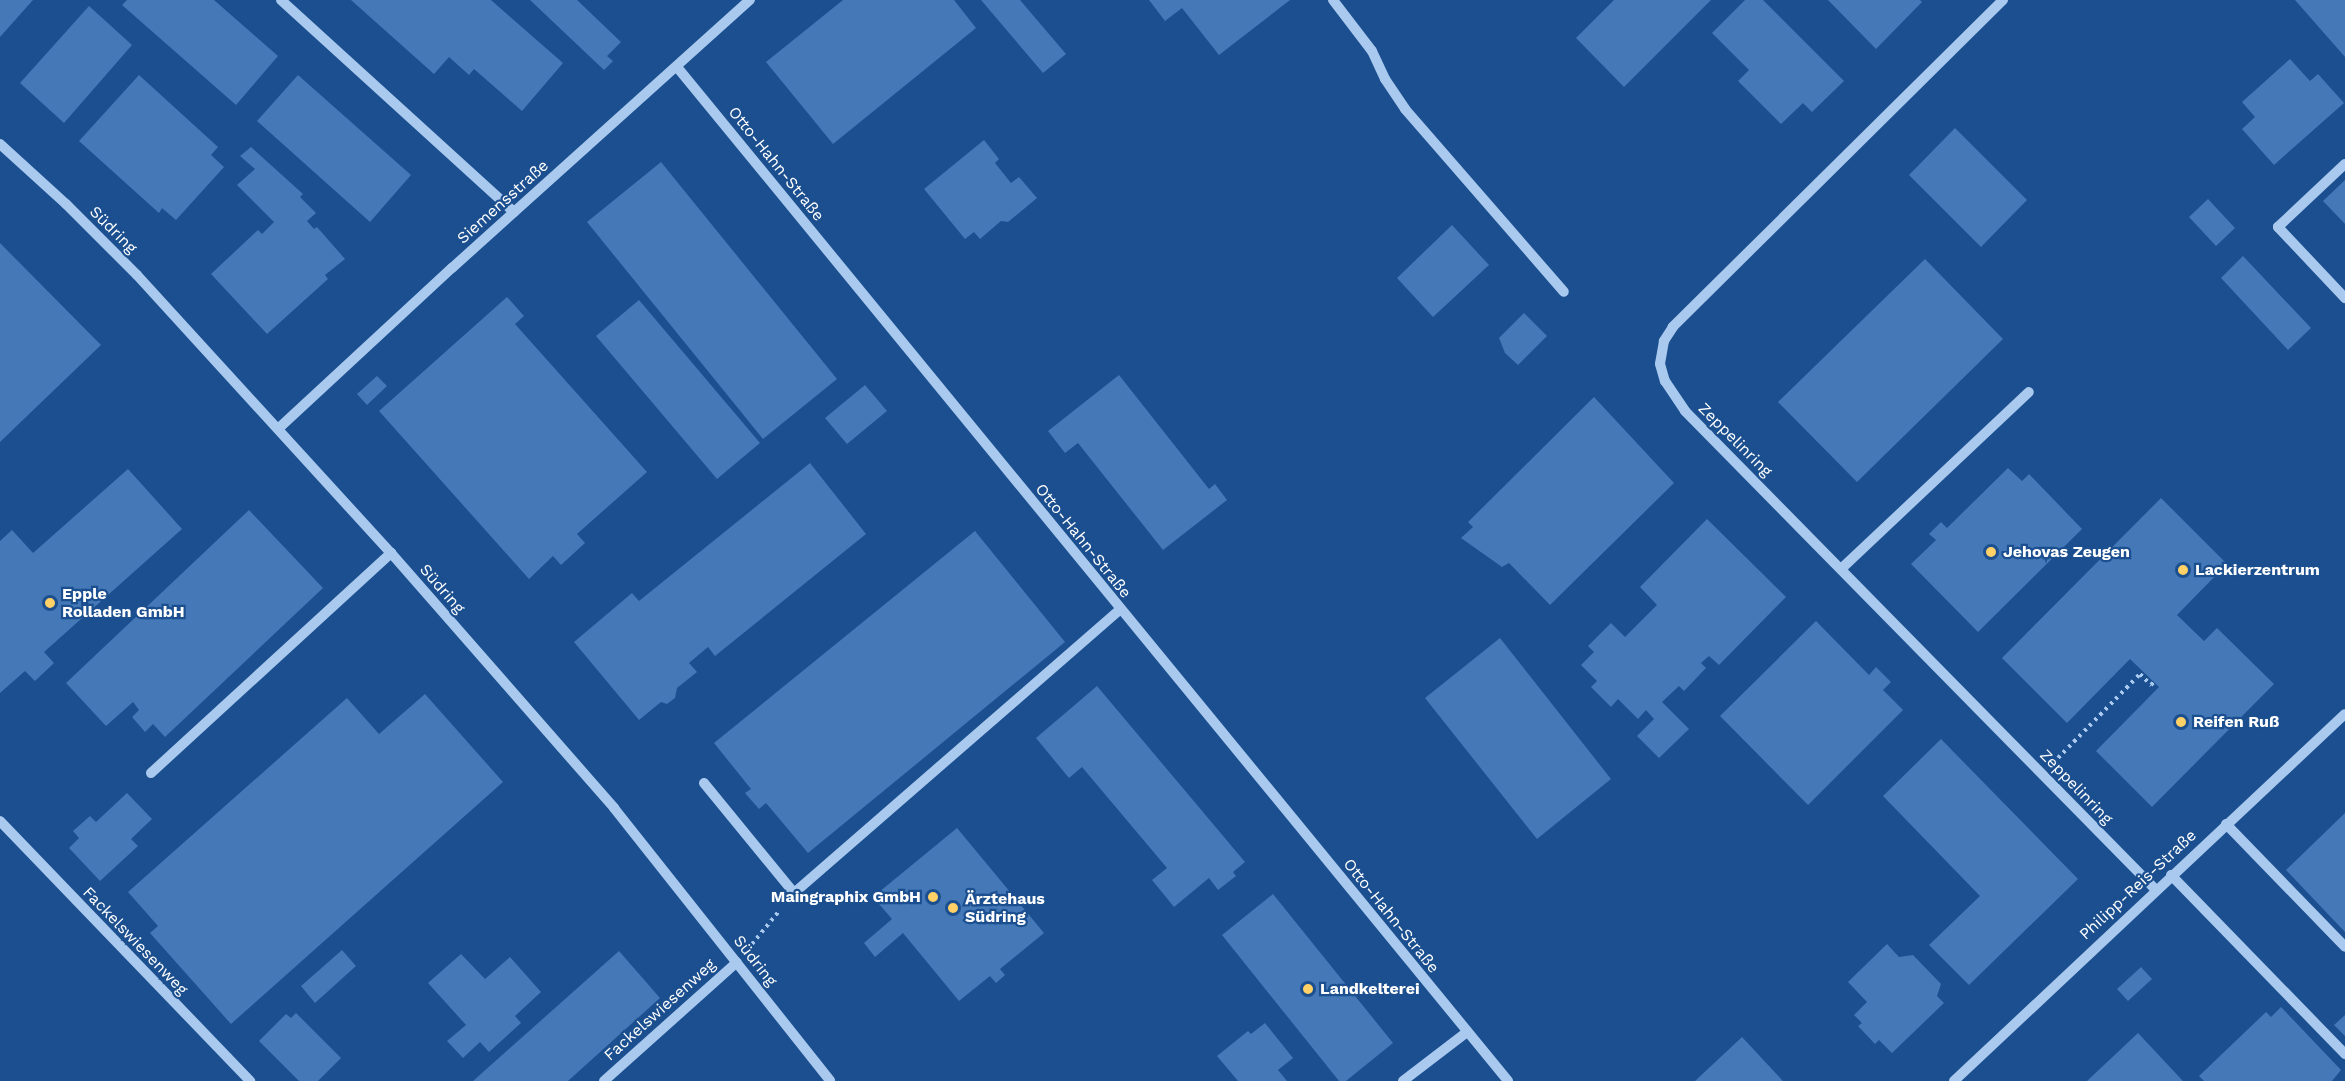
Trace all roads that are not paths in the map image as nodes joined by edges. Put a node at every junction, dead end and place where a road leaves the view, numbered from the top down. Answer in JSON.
{"nodes":[{"id":1,"x":281,"y":0,"type":"edge"},
{"id":2,"x":1333,"y":0,"type":"edge"},
{"id":3,"x":2003,"y":0,"type":"edge"},
{"id":4,"x":745,"y":2,"type":"edge"},
{"id":5,"x":677,"y":67,"type":"junction"},
{"id":6,"x":0,"y":144,"type":"edge"},
{"id":7,"x":2345,"y":165,"type":"edge"},
{"id":8,"x":514,"y":212,"type":"junction"},
{"id":9,"x":1564,"y":292,"type":"dead end"},
{"id":10,"x":2345,"y":298,"type":"edge"},
{"id":11,"x":2029,"y":392,"type":"dead end"},
{"id":12,"x":279,"y":428,"type":"junction"},
{"id":13,"x":391,"y":553,"type":"junction"},
{"id":14,"x":1841,"y":569,"type":"junction"},
{"id":15,"x":1120,"y":610,"type":"junction"},
{"id":16,"x":2345,"y":714,"type":"edge"},
{"id":17,"x":151,"y":773,"type":"dead end"},
{"id":18,"x":704,"y":783,"type":"dead end"},
{"id":19,"x":0,"y":821,"type":"edge"},
{"id":20,"x":2226,"y":824,"type":"junction"},
{"id":21,"x":2171,"y":875,"type":"junction"},
{"id":22,"x":2155,"y":889,"type":"junction"},
{"id":23,"x":2345,"y":948,"type":"edge"},
{"id":24,"x":737,"y":962,"type":"junction"},
{"id":25,"x":1467,"y":1032,"type":"junction"},
{"id":26,"x":2345,"y":1054,"type":"edge"},
{"id":27,"x":250,"y":1081,"type":"edge"},
{"id":28,"x":604,"y":1081,"type":"edge"},
{"id":29,"x":830,"y":1081,"type":"edge"},
{"id":30,"x":1403,"y":1081,"type":"edge"},
{"id":31,"x":1508,"y":1081,"type":"edge"},
{"id":32,"x":1954,"y":1081,"type":"edge"}],
"edges":[{"from":1,"to":8,"type":"street"},
{"from":2,"to":9,"type":"street"},
{"from":3,"to":14,"type":"street","name":"Zeppelinring"},
{"from":4,"to":5,"type":"street","name":"Siemensstraße"},
{"from":5,"to":8,"type":"street","name":"Siemensstraße"},
{"from":5,"to":15,"type":"street","name":"Otto-Hahn-Straße"},
{"from":6,"to":12,"type":"street","name":"Südring"},
{"from":7,"to":10,"type":"street"},
{"from":8,"to":12,"type":"street","name":"Siemensstraße"},
{"from":11,"to":14,"type":"street"},
{"from":12,"to":13,"type":"street","name":"Südring"},
{"from":13,"to":17,"type":"street"},
{"from":13,"to":24,"type":"street","name":"Südring"},
{"from":14,"to":22,"type":"street","name":"Zeppelinring"},
{"from":15,"to":18,"type":"street"},
{"from":15,"to":25,"type":"street","name":"Otto-Hahn-Straße"},
{"from":16,"to":20,"type":"street","name":"Philipp-Reis-Straße"},
{"from":19,"to":27,"type":"street","name":"Fackelswiesenweg"},
{"from":20,"to":21,"type":"street","name":"Philipp-Reis-Straße"},
{"from":20,"to":23,"type":"street"},
{"from":21,"to":22,"type":"street","name":"Philipp-Reis-Straße"},
{"from":21,"to":26,"type":"street"},
{"from":22,"to":32,"type":"street","name":"Philipp-Reis-Straße"},
{"from":24,"to":28,"type":"street","name":"Fackelswiesenweg"},
{"from":24,"to":29,"type":"street","name":"Südring"},
{"from":25,"to":30,"type":"street"},
{"from":25,"to":31,"type":"street","name":"Otto-Hahn-Straße"}]}
